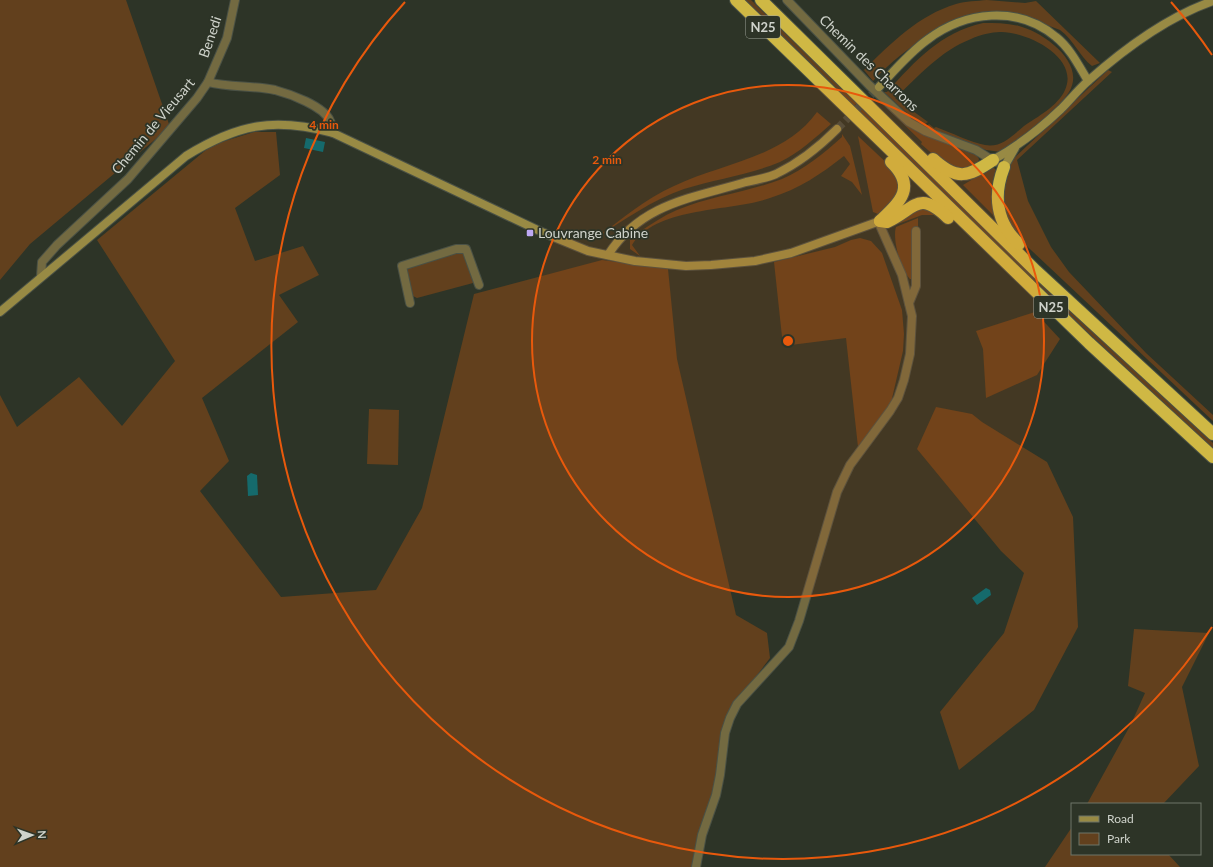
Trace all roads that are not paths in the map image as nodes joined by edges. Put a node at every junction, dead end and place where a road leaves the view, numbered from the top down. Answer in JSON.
{"nodes":[{"id":1,"x":235,"y":0,"type":"edge"},
{"id":2,"x":736,"y":0,"type":"edge"},
{"id":3,"x":761,"y":0,"type":"edge"},
{"id":4,"x":787,"y":0,"type":"edge"},
{"id":5,"x":1213,"y":1,"type":"edge"},
{"id":6,"x":1088,"y":81,"type":"junction"},
{"id":7,"x":208,"y":82,"type":"junction"},
{"id":8,"x":879,"y":86,"type":"tunnel mouth"},
{"id":9,"x":837,"y":129,"type":"tunnel mouth"},
{"id":10,"x":333,"y":133,"type":"junction"},
{"id":11,"x":880,"y":142,"type":"junction"},
{"id":12,"x":1016,"y":148,"type":"junction"},
{"id":13,"x":915,"y":152,"type":"junction"},
{"id":14,"x":993,"y":160,"type":"junction"},
{"id":15,"x":1004,"y":167,"type":"junction"},
{"id":16,"x":879,"y":221,"type":"junction"},
{"id":17,"x":916,"y":231,"type":"dead end"},
{"id":18,"x":975,"y":234,"type":"junction"},
{"id":19,"x":608,"y":255,"type":"junction"},
{"id":20,"x":1036,"y":271,"type":"junction"},
{"id":21,"x":42,"y":276,"type":"junction"},
{"id":22,"x":479,"y":285,"type":"dead end"},
{"id":23,"x":410,"y":303,"type":"dead end"},
{"id":24,"x":909,"y":303,"type":"junction"},
{"id":25,"x":0,"y":312,"type":"edge"},
{"id":26,"x":1213,"y":434,"type":"edge"},
{"id":27,"x":1213,"y":457,"type":"edge"},
{"id":28,"x":696,"y":867,"type":"edge"}],
"edges":[{"from":1,"to":7,"type":"street","name":"Benedi"},
{"from":2,"to":11,"type":"highway","number":"N25"},
{"from":3,"to":13,"type":"highway","number":"N25"},
{"from":4,"to":14,"type":"street","name":"Chemin des Charrons"},
{"from":5,"to":6,"type":"street"},
{"from":6,"to":8,"type":"street"},
{"from":6,"to":12,"type":"street"},
{"from":7,"to":10,"type":"street","name":"Chemin de Vieusart"},
{"from":7,"to":21,"type":"street","name":"Chemin de Vieusart"},
{"from":9,"to":19,"type":"street"},
{"from":10,"to":19,"type":"street"},
{"from":10,"to":21,"type":"street"},
{"from":11,"to":16,"type":"highway"},
{"from":11,"to":18,"type":"highway","number":"N25"},
{"from":12,"to":14,"type":"street"},
{"from":12,"to":15,"type":"street"},
{"from":13,"to":14,"type":"highway"},
{"from":13,"to":20,"type":"highway","number":"N25"},
{"from":14,"to":15,"type":"street","name":"Chemin des Charrons"},
{"from":15,"to":20,"type":"highway"},
{"from":16,"to":18,"type":"highway"},
{"from":16,"to":19,"type":"street"},
{"from":16,"to":24,"type":"street"},
{"from":17,"to":24,"type":"street"},
{"from":18,"to":27,"type":"highway","number":"N25"},
{"from":20,"to":26,"type":"highway","number":"N25"},
{"from":21,"to":25,"type":"street"},
{"from":22,"to":23,"type":"street"},
{"from":24,"to":28,"type":"street"}]}
